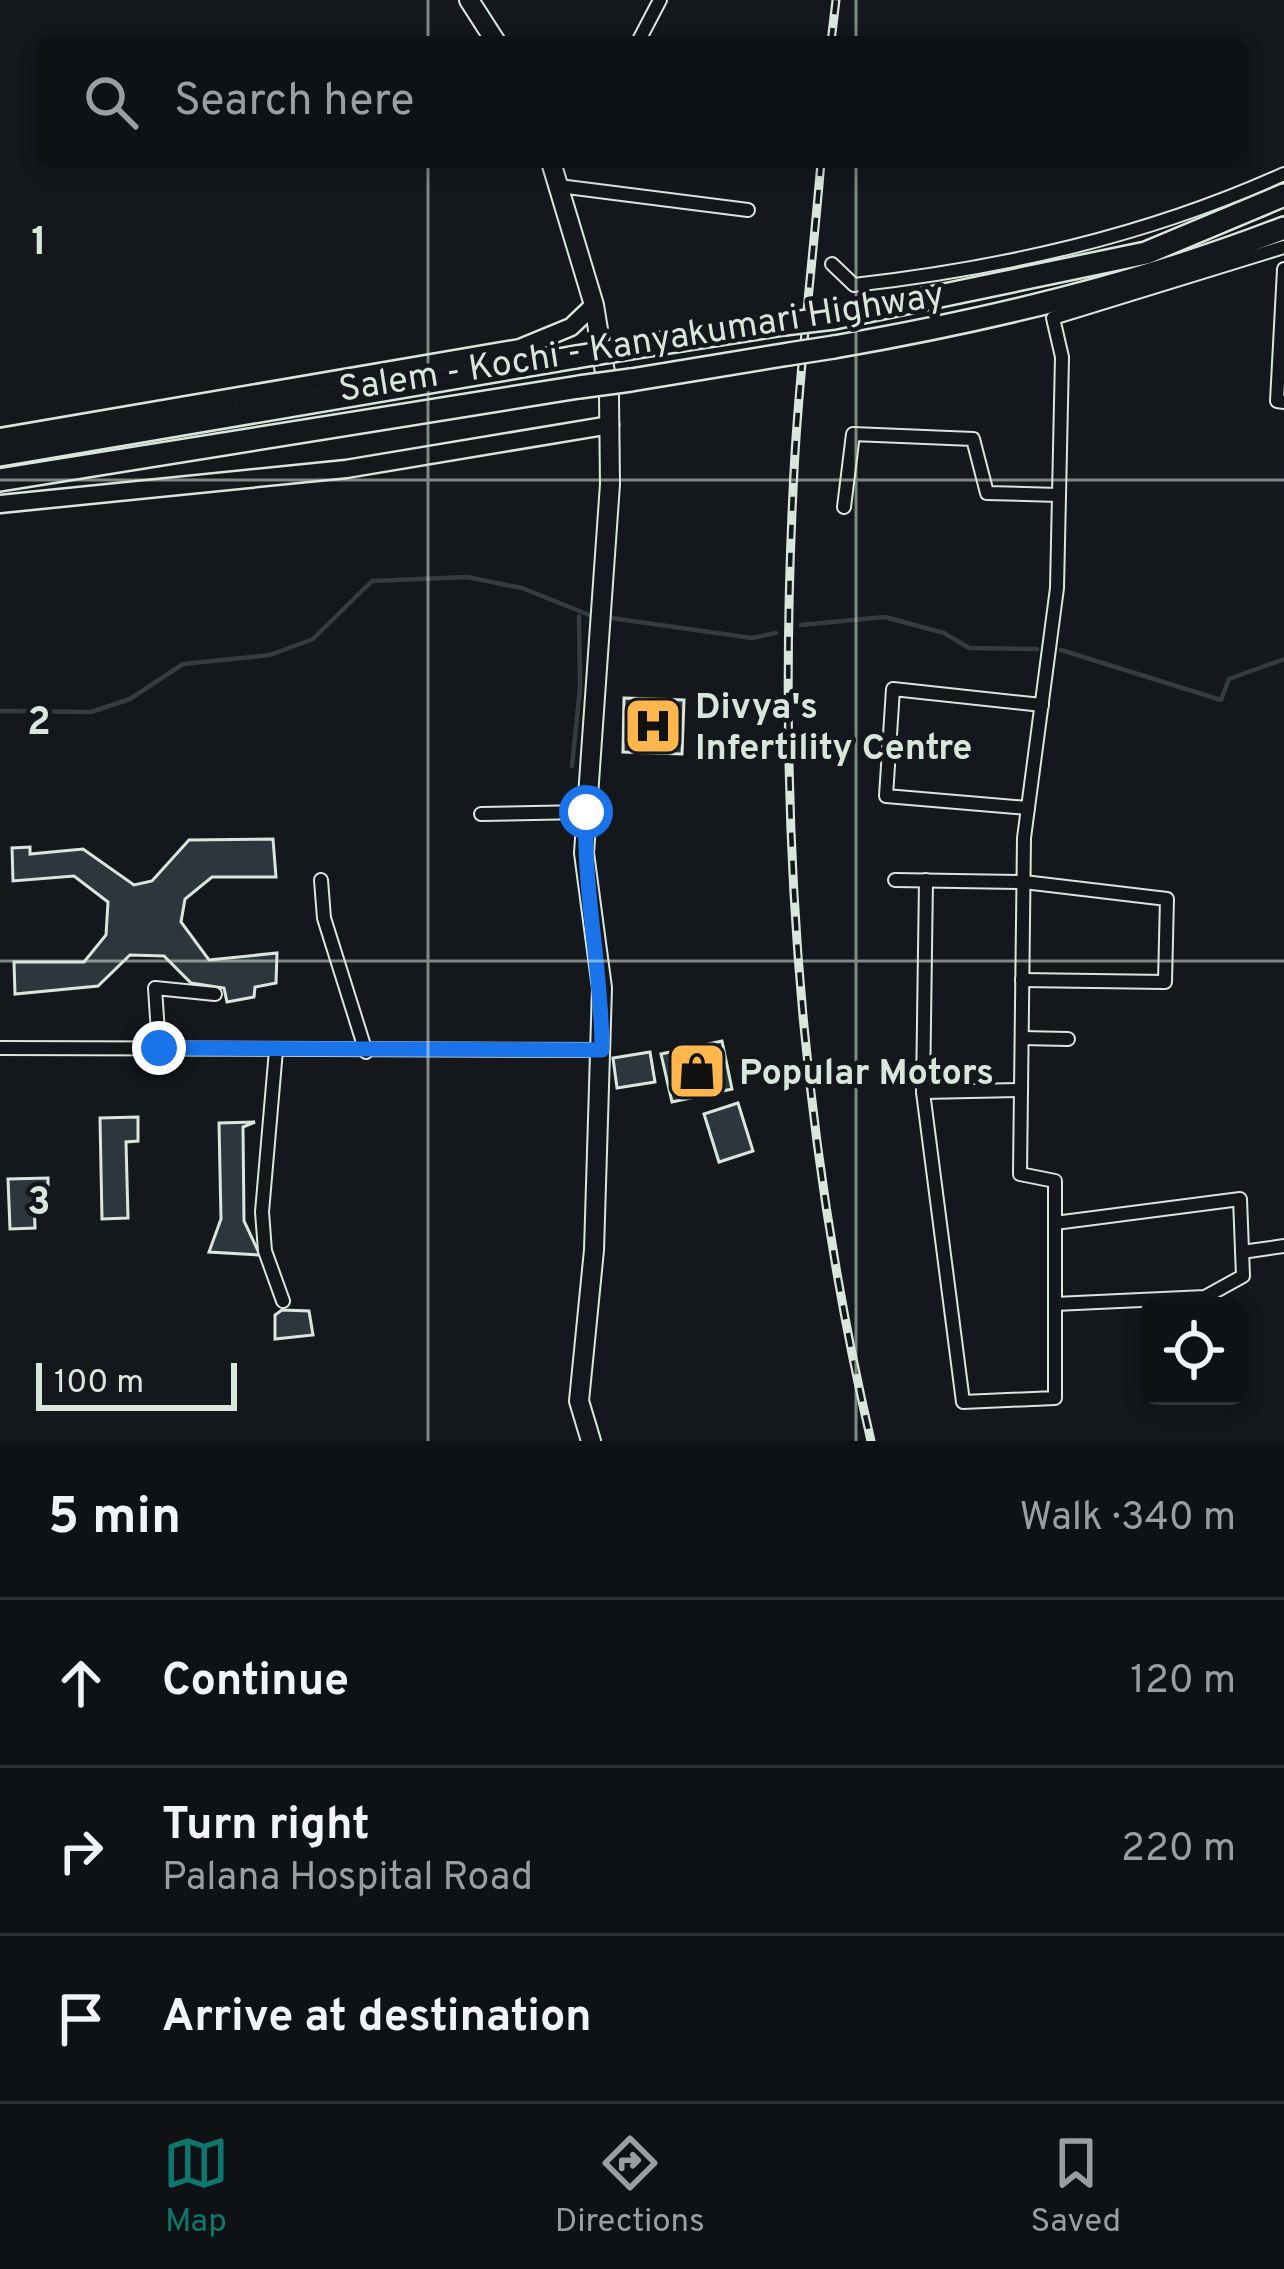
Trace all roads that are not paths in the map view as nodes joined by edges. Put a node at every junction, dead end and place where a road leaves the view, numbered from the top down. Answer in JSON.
{"nodes":[{"id":1,"x":469,"y":0,"type":"edge"},
{"id":2,"x":660,"y":0,"type":"edge"},
{"id":3,"x":492,"y":36,"type":"edge"},
{"id":4,"x":641,"y":36,"type":"edge"},
{"id":5,"x":553,"y":168,"type":"edge"},
{"id":6,"x":1284,"y":174,"type":"edge"},
{"id":7,"x":559,"y":186,"type":"junction"},
{"id":8,"x":1284,"y":195,"type":"edge"},
{"id":9,"x":748,"y":210,"type":"dead end"},
{"id":10,"x":1284,"y":228,"type":"edge"},
{"id":11,"x":1284,"y":247,"type":"edge"},
{"id":12,"x":832,"y":263,"type":"dead end"},
{"id":13,"x":1284,"y":269,"type":"edge"},
{"id":14,"x":593,"y":305,"type":"junction"},
{"id":15,"x":1284,"y":402,"type":"edge"},
{"id":16,"x":610,"y":425,"type":"junction"},
{"id":17,"x":0,"y":437,"type":"edge"},
{"id":18,"x":0,"y":455,"type":"edge"},
{"id":19,"x":0,"y":480,"type":"edge"},
{"id":20,"x":1059,"y":495,"type":"junction"},
{"id":21,"x":0,"y":504,"type":"edge"},
{"id":22,"x":844,"y":507,"type":"dead end"},
{"id":23,"x":1042,"y":705,"type":"junction"},
{"id":24,"x":1028,"y":808,"type":"junction"},
{"id":25,"x":586,"y":812,"type":"junction"},
{"id":26,"x":481,"y":814,"type":"dead end"},
{"id":27,"x":321,"y":880,"type":"dead end"},
{"id":28,"x":895,"y":880,"type":"dead end"},
{"id":29,"x":926,"y":880,"type":"junction"},
{"id":30,"x":1024,"y":882,"type":"junction"},
{"id":31,"x":1022,"y":980,"type":"junction"},
{"id":32,"x":215,"y":994,"type":"dead end"},
{"id":33,"x":1022,"y":1038,"type":"junction"},
{"id":34,"x":1068,"y":1039,"type":"dead end"},
{"id":35,"x":0,"y":1048,"type":"edge"},
{"id":36,"x":159,"y":1048,"type":"junction"},
{"id":37,"x":276,"y":1050,"type":"junction"},
{"id":38,"x":602,"y":1050,"type":"junction"},
{"id":39,"x":366,"y":1052,"type":"junction"},
{"id":40,"x":1021,"y":1090,"type":"junction"},
{"id":41,"x":923,"y":1092,"type":"junction"},
{"id":42,"x":1055,"y":1223,"type":"junction"},
{"id":43,"x":1284,"y":1246,"type":"edge"},
{"id":44,"x":1242,"y":1252,"type":"junction"},
{"id":45,"x":283,"y":1301,"type":"dead end"},
{"id":46,"x":1055,"y":1304,"type":"junction"},
{"id":47,"x":591,"y":1441,"type":"edge"}],
"edges":[{"from":1,"to":3,"type":"main road"},
{"from":2,"to":4,"type":"street"},
{"from":5,"to":7,"type":"main road"},
{"from":6,"to":12,"type":"street"},
{"from":7,"to":9,"type":"street"},
{"from":7,"to":14,"type":"main road"},
{"from":8,"to":18,"type":"highway","name":"Salem - Kochi - Kanyakumari Highway","bridge":true},
{"from":10,"to":19,"type":"highway","name":"Salem - Kochi - Kanyakumari Highway","bridge":true},
{"from":11,"to":20,"type":"street"},
{"from":13,"to":15,"type":"street"},
{"from":14,"to":16,"type":"main road"},
{"from":14,"to":17,"type":"street"},
{"from":16,"to":21,"type":"street"},
{"from":16,"to":25,"type":"main road"},
{"from":20,"to":22,"type":"street"},
{"from":20,"to":23,"type":"street"},
{"from":23,"to":24,"type":"street"},
{"from":23,"to":24,"type":"street"},
{"from":24,"to":30,"type":"street"},
{"from":25,"to":26,"type":"street"},
{"from":25,"to":38,"type":"main road"},
{"from":27,"to":39,"type":"street"},
{"from":28,"to":29,"type":"street"},
{"from":29,"to":30,"type":"street"},
{"from":29,"to":41,"type":"street"},
{"from":30,"to":31,"type":"street"},
{"from":30,"to":31,"type":"street"},
{"from":31,"to":33,"type":"street"},
{"from":32,"to":36,"type":"street"},
{"from":33,"to":34,"type":"street"},
{"from":33,"to":40,"type":"street"},
{"from":35,"to":36,"type":"street"},
{"from":36,"to":37,"type":"street"},
{"from":37,"to":39,"type":"street"},
{"from":37,"to":45,"type":"street"},
{"from":38,"to":39,"type":"street"},
{"from":38,"to":47,"type":"main road"},
{"from":40,"to":41,"type":"street"},
{"from":40,"to":42,"type":"street"},
{"from":41,"to":46,"type":"street"},
{"from":42,"to":44,"type":"street"},
{"from":42,"to":46,"type":"street"},
{"from":43,"to":44,"type":"street"},
{"from":44,"to":46,"type":"street"}]}
